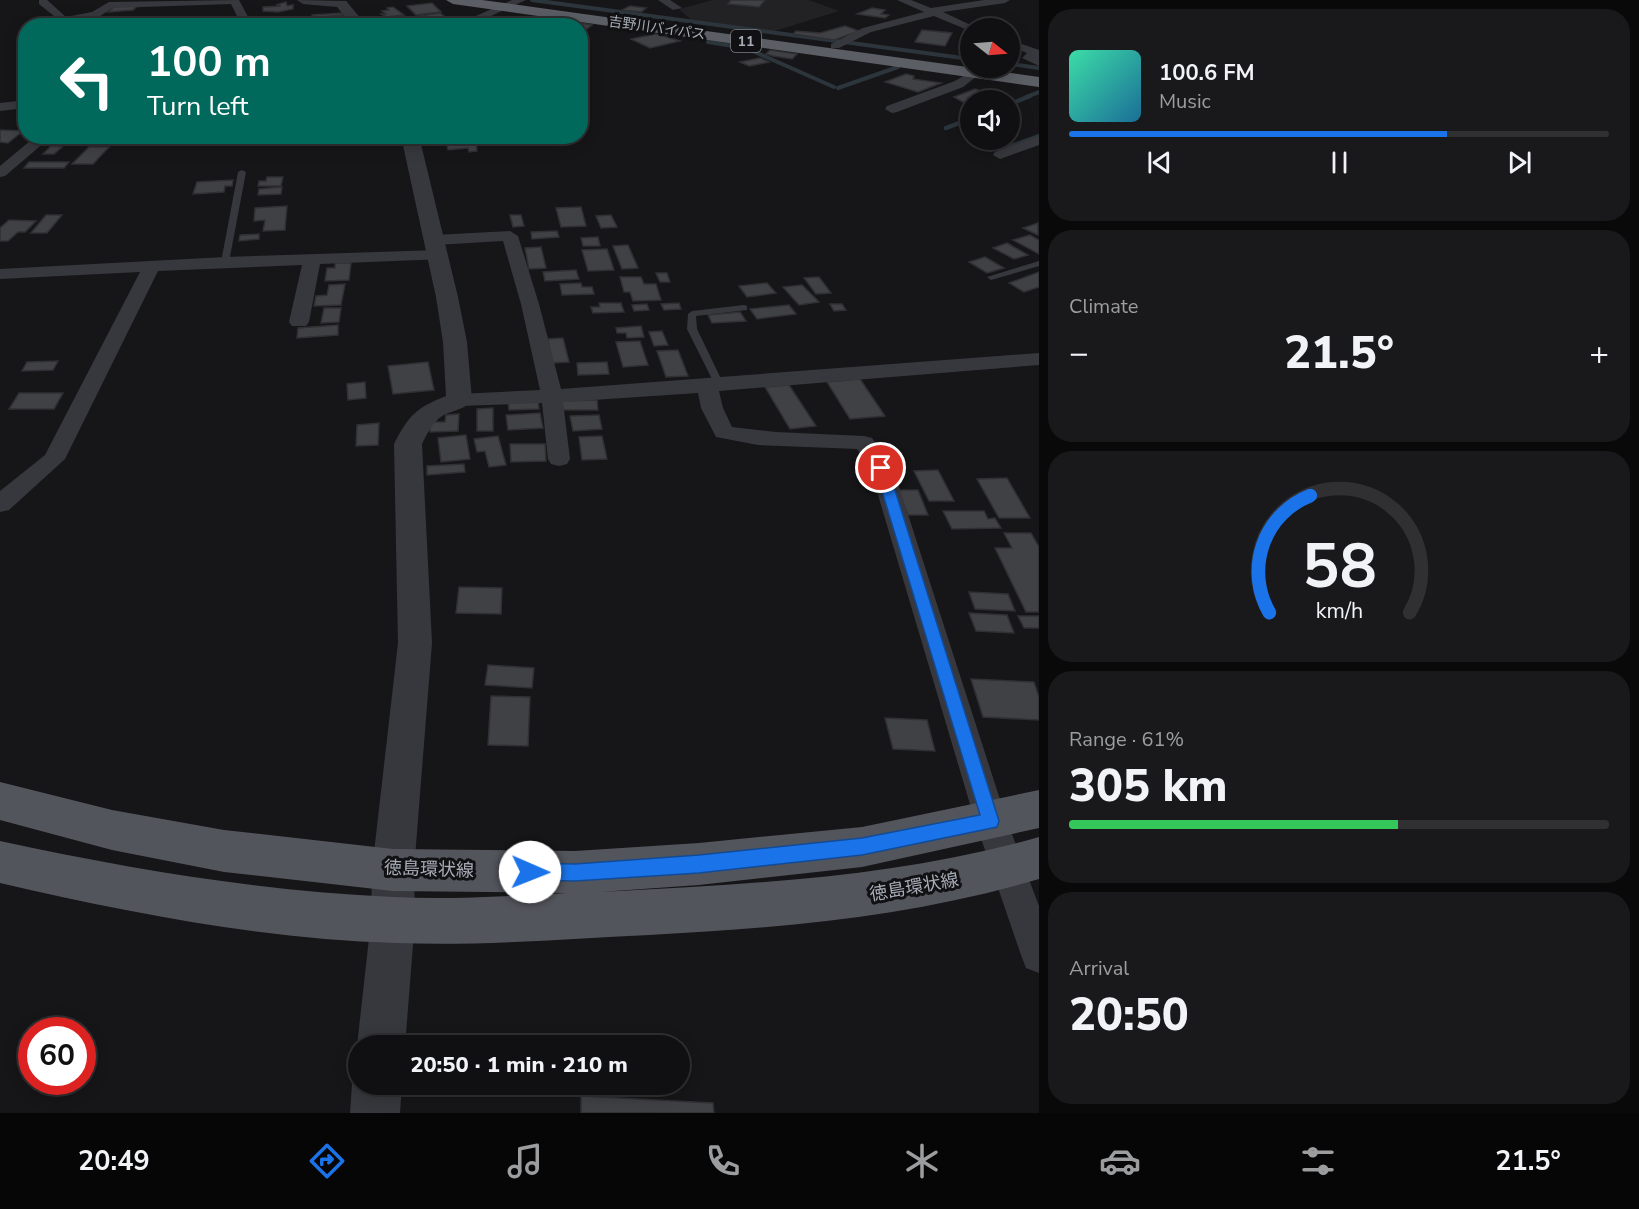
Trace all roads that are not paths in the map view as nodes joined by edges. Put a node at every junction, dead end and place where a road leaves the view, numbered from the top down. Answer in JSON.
{"nodes":[{"id":1,"x":303,"y":0,"type":"edge"},
{"id":2,"x":453,"y":0,"type":"edge"},
{"id":3,"x":663,"y":0,"type":"edge"},
{"id":4,"x":902,"y":0,"type":"edge"},
{"id":5,"x":1005,"y":0,"type":"edge"},
{"id":6,"x":234,"y":1,"type":"edge"},
{"id":7,"x":43,"y":2,"type":"dead end"},
{"id":8,"x":509,"y":3,"type":"edge"},
{"id":9,"x":145,"y":4,"type":"junction"},
{"id":10,"x":677,"y":8,"type":"dead end"},
{"id":11,"x":933,"y":12,"type":"junction"},
{"id":12,"x":61,"y":18,"type":"edge"},
{"id":13,"x":80,"y":18,"type":"edge"},
{"id":14,"x":135,"y":18,"type":"dead end"},
{"id":15,"x":244,"y":18,"type":"edge"},
{"id":16,"x":353,"y":18,"type":"edge"},
{"id":17,"x":476,"y":18,"type":"edge"},
{"id":18,"x":960,"y":23,"type":"edge"},
{"id":19,"x":838,"y":43,"type":"junction"},
{"id":20,"x":1020,"y":47,"type":"edge"},
{"id":21,"x":1039,"y":62,"type":"edge"},
{"id":22,"x":960,"y":65,"type":"edge"},
{"id":23,"x":960,"y":66,"type":"edge"},
{"id":24,"x":1020,"y":72,"type":"edge"},
{"id":25,"x":1039,"y":74,"type":"edge"},
{"id":26,"x":966,"y":78,"type":"edge"},
{"id":27,"x":1020,"y":78,"type":"edge"},
{"id":28,"x":1039,"y":82,"type":"edge"},
{"id":29,"x":18,"y":105,"type":"edge"},
{"id":30,"x":0,"y":107,"type":"edge"},
{"id":31,"x":892,"y":109,"type":"dead end"},
{"id":32,"x":1039,"y":140,"type":"edge"},
{"id":33,"x":35,"y":144,"type":"edge"},
{"id":34,"x":412,"y":144,"type":"edge"},
{"id":35,"x":1000,"y":155,"type":"dead end"},
{"id":36,"x":0,"y":159,"type":"edge"},
{"id":37,"x":17,"y":159,"type":"junction"},
{"id":38,"x":242,"y":172,"type":"dead end"},
{"id":39,"x":0,"y":173,"type":"edge"},
{"id":40,"x":436,"y":248,"type":"junction"},
{"id":41,"x":312,"y":259,"type":"junction"},
{"id":42,"x":225,"y":262,"type":"junction"},
{"id":43,"x":1039,"y":263,"type":"edge"},
{"id":44,"x":152,"y":266,"type":"junction"},
{"id":45,"x":0,"y":274,"type":"edge"},
{"id":46,"x":991,"y":277,"type":"dead end"},
{"id":47,"x":744,"y":308,"type":"dead end"},
{"id":48,"x":299,"y":322,"type":"dead end"},
{"id":49,"x":1039,"y":359,"type":"edge"},
{"id":50,"x":713,"y":386,"type":"junction"},
{"id":51,"x":552,"y":395,"type":"junction"},
{"id":52,"x":459,"y":400,"type":"junction"},
{"id":53,"x":559,"y":459,"type":"dead end"},
{"id":54,"x":0,"y":504,"type":"edge"},
{"id":55,"x":0,"y":801,"type":"edge"},
{"id":56,"x":1039,"y":809,"type":"edge"},
{"id":57,"x":991,"y":821,"type":"junction"},
{"id":58,"x":0,"y":862,"type":"edge"},
{"id":59,"x":1023,"y":864,"type":"edge"},
{"id":60,"x":393,"y":870,"type":"junction"},
{"id":61,"x":393,"y":920,"type":"junction"},
{"id":62,"x":1039,"y":955,"type":"edge"},
{"id":63,"x":382,"y":1035,"type":"edge"},
{"id":64,"x":376,"y":1095,"type":"edge"},
{"id":65,"x":375,"y":1113,"type":"edge"}],
"edges":[{"from":1,"to":16,"type":"street"},
{"from":2,"to":8,"type":"highway","name":"吉野川バイパス","number":"11"},
{"from":3,"to":10,"type":"street"},
{"from":4,"to":11,"type":"street"},
{"from":5,"to":11,"type":"street"},
{"from":6,"to":9,"type":"street"},
{"from":6,"to":15,"type":"street"},
{"from":7,"to":12,"type":"street"},
{"from":8,"to":17,"type":"street"},
{"from":8,"to":19,"type":"highway","name":"吉野川バイパス","number":"11"},
{"from":8,"to":23,"type":"highway","name":"吉野川バイパス","number":"11"},
{"from":9,"to":13,"type":"street"},
{"from":9,"to":14,"type":"street"},
{"from":11,"to":18,"type":"street"},
{"from":11,"to":19,"type":"street"},
{"from":19,"to":22,"type":"highway","name":"吉野川バイパス","number":"11"},
{"from":20,"to":21,"type":"street"},
{"from":24,"to":25,"type":"highway","name":"吉野川バイパス","number":"11"},
{"from":26,"to":31,"type":"street"},
{"from":27,"to":28,"type":"highway","name":"吉野川バイパス","number":"11"},
{"from":29,"to":30,"type":"street"},
{"from":32,"to":35,"type":"street"},
{"from":33,"to":37,"type":"street"},
{"from":34,"to":40,"type":"street"},
{"from":36,"to":37,"type":"street"},
{"from":37,"to":39,"type":"street"},
{"from":38,"to":42,"type":"lane"},
{"from":40,"to":41,"type":"street"},
{"from":40,"to":51,"type":"street"},
{"from":40,"to":52,"type":"street"},
{"from":41,"to":42,"type":"street"},
{"from":41,"to":48,"type":"street"},
{"from":42,"to":44,"type":"street"},
{"from":43,"to":46,"type":"lane"},
{"from":44,"to":45,"type":"street"},
{"from":44,"to":54,"type":"street"},
{"from":47,"to":50,"type":"lane"},
{"from":49,"to":50,"type":"street"},
{"from":50,"to":51,"type":"street"},
{"from":50,"to":57,"type":"street"},
{"from":51,"to":52,"type":"street"},
{"from":51,"to":53,"type":"street"},
{"from":52,"to":60,"type":"street"},
{"from":55,"to":60,"type":"main road","name":"徳島環状線"},
{"from":56,"to":57,"type":"main road","name":"徳島環状線"},
{"from":57,"to":59,"type":"street"},
{"from":57,"to":60,"type":"main road","name":"徳島環状線"},
{"from":58,"to":61,"type":"main road","name":"徳島環状線"},
{"from":59,"to":61,"type":"main road","name":"徳島環状線"},
{"from":59,"to":62,"type":"street"},
{"from":60,"to":61,"type":"street"},
{"from":61,"to":63,"type":"street"},
{"from":64,"to":65,"type":"street"}]}
